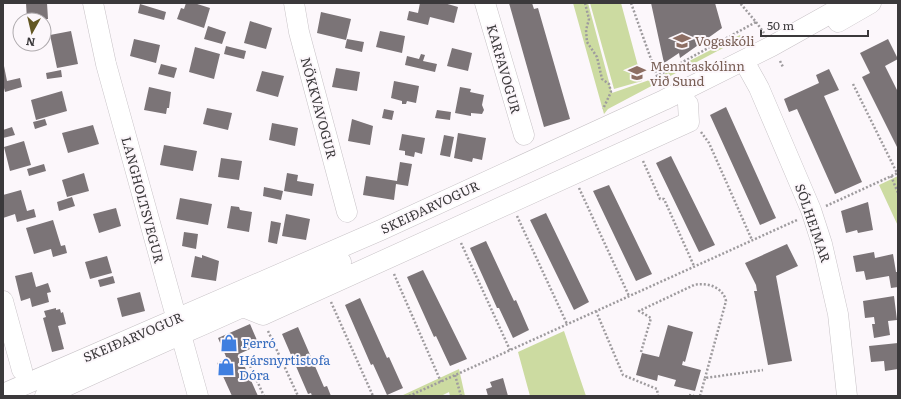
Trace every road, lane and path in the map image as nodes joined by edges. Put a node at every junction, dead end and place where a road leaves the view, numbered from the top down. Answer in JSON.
{"nodes":[{"id":1,"x":93,"y":3,"type":"edge"},
{"id":2,"x":294,"y":3,"type":"edge"},
{"id":3,"x":485,"y":3,"type":"edge"},
{"id":4,"x":585,"y":3,"type":"edge"},
{"id":5,"x":631,"y":3,"type":"edge"},
{"id":6,"x":740,"y":3,"type":"edge"},
{"id":7,"x":871,"y":3,"type":"edge"},
{"id":8,"x":844,"y":4,"type":"edge"},
{"id":9,"x":756,"y":22,"type":"junction"},
{"id":10,"x":765,"y":34,"type":"dead end"},
{"id":11,"x":780,"y":61,"type":"dead end"},
{"id":12,"x":747,"y":66,"type":"junction"},
{"id":13,"x":783,"y":67,"type":"dead end"},
{"id":14,"x":853,"y":84,"type":"dead end"},
{"id":15,"x":601,"y":115,"type":"dead end"},
{"id":16,"x":698,"y":129,"type":"dead end"},
{"id":17,"x":524,"y":135,"type":"dead end"},
{"id":18,"x":642,"y":159,"type":"dead end"},
{"id":19,"x":898,"y":173,"type":"edge"},
{"id":20,"x":891,"y":176,"type":"junction"},
{"id":21,"x":579,"y":188,"type":"dead end"},
{"id":22,"x":898,"y":193,"type":"edge"},
{"id":23,"x":824,"y":208,"type":"dead end"},
{"id":24,"x":347,"y":212,"type":"dead end"},
{"id":25,"x":517,"y":216,"type":"dead end"},
{"id":26,"x":801,"y":218,"type":"dead end"},
{"id":27,"x":752,"y":240,"type":"junction"},
{"id":28,"x":460,"y":242,"type":"dead end"},
{"id":29,"x":694,"y":266,"type":"junction"},
{"id":30,"x":393,"y":272,"type":"dead end"},
{"id":31,"x":629,"y":296,"type":"junction"},
{"id":32,"x":3,"y":301,"type":"edge"},
{"id":33,"x":331,"y":301,"type":"dead end"},
{"id":34,"x":596,"y":311,"type":"junction"},
{"id":35,"x":567,"y":324,"type":"junction"},
{"id":36,"x":179,"y":326,"type":"junction"},
{"id":37,"x":270,"y":335,"type":"dead end"},
{"id":38,"x":510,"y":350,"type":"junction"},
{"id":39,"x":641,"y":352,"type":"dead end"},
{"id":40,"x":245,"y":355,"type":"dead end"},
{"id":41,"x":150,"y":363,"type":"dead end"},
{"id":42,"x":22,"y":370,"type":"dead end"},
{"id":43,"x":763,"y":370,"type":"dead end"},
{"id":44,"x":113,"y":372,"type":"junction"},
{"id":45,"x":455,"y":375,"type":"junction"},
{"id":46,"x":705,"y":378,"type":"junction"},
{"id":47,"x":441,"y":382,"type":"junction"},
{"id":48,"x":3,"y":394,"type":"edge"},
{"id":49,"x":689,"y":395,"type":"dead end"},
{"id":50,"x":45,"y":396,"type":"edge"},
{"id":51,"x":77,"y":396,"type":"edge"},
{"id":52,"x":198,"y":396,"type":"edge"},
{"id":53,"x":264,"y":396,"type":"edge"},
{"id":54,"x":298,"y":396,"type":"edge"},
{"id":55,"x":373,"y":396,"type":"edge"},
{"id":56,"x":410,"y":396,"type":"edge"},
{"id":57,"x":461,"y":396,"type":"edge"},
{"id":58,"x":658,"y":396,"type":"edge"},
{"id":59,"x":694,"y":396,"type":"edge"},
{"id":60,"x":700,"y":396,"type":"edge"},
{"id":61,"x":847,"y":396,"type":"edge"}],
"edges":[{"from":1,"to":36,"type":"street","name":"LANGHOLTSVEGUR"},
{"from":2,"to":24,"type":"street","name":"NÖKKVAVOGUR"},
{"from":3,"to":17,"type":"street","name":"KARFAVOGUR"},
{"from":4,"to":15,"type":"path"},
{"from":5,"to":9,"type":"path"},
{"from":6,"to":9,"type":"path"},
{"from":7,"to":12,"type":"street","name":"SKEIÐARVOGUR"},
{"from":8,"to":12,"type":"street","name":"SKEIÐARVOGUR"},
{"from":9,"to":10,"type":"path"},
{"from":11,"to":13,"type":"path"},
{"from":12,"to":36,"type":"street","name":"SKEIÐARVOGUR"},
{"from":12,"to":36,"type":"street","name":"SKEIÐARVOGUR"},
{"from":12,"to":61,"type":"street","name":"SÓLHEIMAR"},
{"from":14,"to":19,"type":"path"},
{"from":16,"to":27,"type":"path"},
{"from":18,"to":29,"type":"path"},
{"from":19,"to":20,"type":"path"},
{"from":20,"to":22,"type":"path"},
{"from":20,"to":23,"type":"path"},
{"from":21,"to":31,"type":"path"},
{"from":25,"to":35,"type":"path"},
{"from":26,"to":27,"type":"path"},
{"from":27,"to":29,"type":"path"},
{"from":28,"to":38,"type":"path"},
{"from":29,"to":31,"type":"path"},
{"from":30,"to":47,"type":"path"},
{"from":31,"to":34,"type":"path"},
{"from":32,"to":42,"type":"street"},
{"from":33,"to":55,"type":"path"},
{"from":34,"to":35,"type":"path"},
{"from":34,"to":58,"type":"path"},
{"from":35,"to":38,"type":"path"},
{"from":36,"to":44,"type":"street","name":"SKEIÐARVOGUR"},
{"from":36,"to":48,"type":"street","name":"SKEIÐARVOGUR"},
{"from":36,"to":52,"type":"street","name":"LANGHOLTSVEGUR"},
{"from":37,"to":54,"type":"path"},
{"from":38,"to":45,"type":"path"},
{"from":39,"to":46,"type":"path"},
{"from":40,"to":53,"type":"path"},
{"from":41,"to":44,"type":"street","name":"SKEIÐARVOGUR"},
{"from":43,"to":46,"type":"path"},
{"from":44,"to":50,"type":"street","name":"SKEIÐARVOGUR"},
{"from":44,"to":51,"type":"street","name":"SKEIÐARVOGUR"},
{"from":45,"to":47,"type":"path"},
{"from":45,"to":57,"type":"path"},
{"from":46,"to":60,"type":"path"},
{"from":47,"to":56,"type":"path"},
{"from":49,"to":59,"type":"path"}]}
